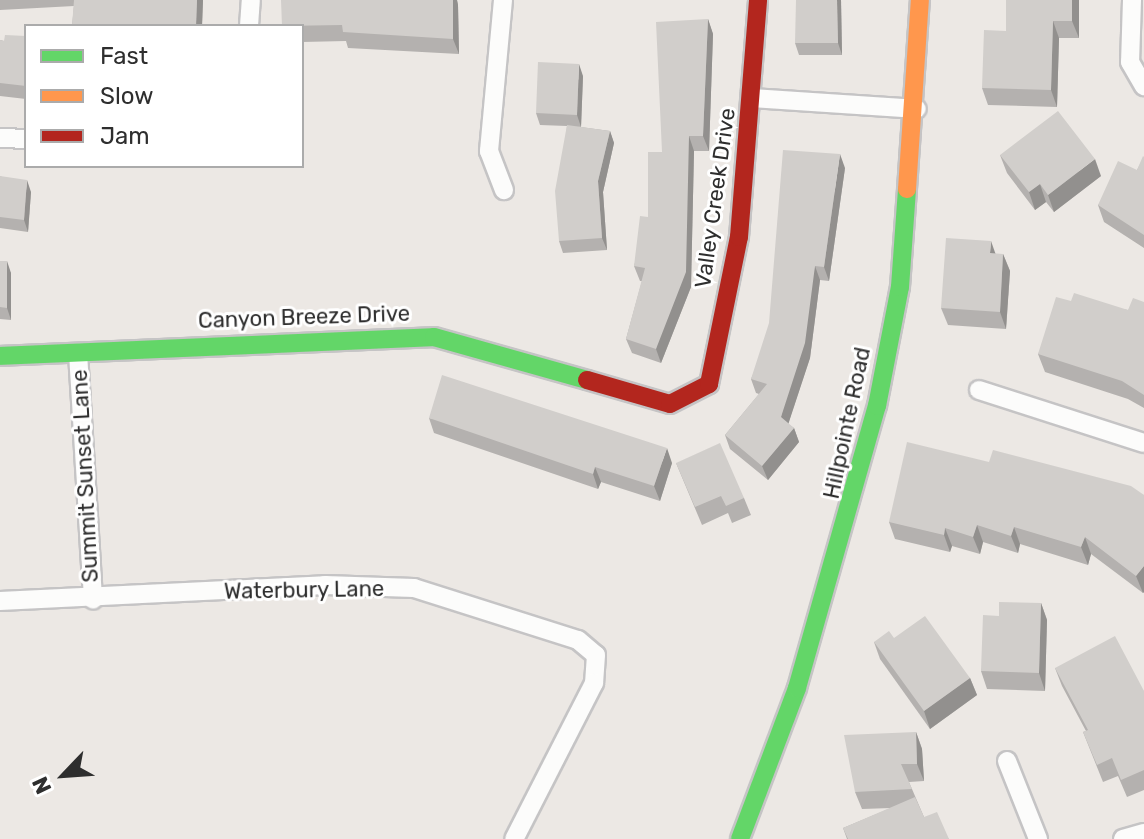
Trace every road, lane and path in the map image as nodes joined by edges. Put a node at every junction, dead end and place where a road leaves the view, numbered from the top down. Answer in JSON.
{"nodes":[{"id":1,"x":251,"y":0,"type":"edge"},
{"id":2,"x":503,"y":0,"type":"edge"},
{"id":3,"x":758,"y":0,"type":"edge"},
{"id":4,"x":920,"y":0,"type":"edge"},
{"id":5,"x":1132,"y":0,"type":"edge"},
{"id":6,"x":249,"y":24,"type":"edge"},
{"id":7,"x":1141,"y":83,"type":"edge"},
{"id":8,"x":753,"y":98,"type":"junction"},
{"id":9,"x":917,"y":109,"type":"junction"},
{"id":10,"x":0,"y":138,"type":"edge"},
{"id":11,"x":24,"y":139,"type":"edge"},
{"id":12,"x":504,"y":190,"type":"dead end"},
{"id":13,"x":78,"y":353,"type":"junction"},
{"id":14,"x":0,"y":356,"type":"edge"},
{"id":15,"x":979,"y":390,"type":"dead end"},
{"id":16,"x":695,"y":396,"type":"joint"},
{"id":17,"x":1144,"y":443,"type":"edge"},
{"id":18,"x":93,"y":600,"type":"junction"},
{"id":19,"x":0,"y":601,"type":"edge"},
{"id":20,"x":1007,"y":761,"type":"dead end"},
{"id":21,"x":1144,"y":833,"type":"edge"},
{"id":22,"x":514,"y":839,"type":"edge"},
{"id":23,"x":740,"y":839,"type":"edge"},
{"id":24,"x":1038,"y":839,"type":"edge"},
{"id":25,"x":1123,"y":839,"type":"edge"}],
"edges":[{"from":1,"to":6,"type":"street"},
{"from":2,"to":12,"type":"street"},
{"from":3,"to":8,"type":"street","name":"Valley Creek Drive"},
{"from":4,"to":9,"type":"street","name":"Hillpointe Road"},
{"from":5,"to":7,"type":"street"},
{"from":8,"to":9,"type":"street"},
{"from":8,"to":16,"type":"street","name":"Valley Creek Drive"},
{"from":9,"to":23,"type":"street","name":"Hillpointe Road"},
{"from":10,"to":11,"type":"street"},
{"from":13,"to":14,"type":"street","name":"Canyon Breeze Drive"},
{"from":13,"to":16,"type":"street","name":"Canyon Breeze Drive"},
{"from":13,"to":18,"type":"street","name":"Summit Sunset Lane"},
{"from":15,"to":17,"type":"street"},
{"from":18,"to":19,"type":"street","name":"Waterbury Lane"},
{"from":18,"to":22,"type":"street","name":"Waterbury Lane"},
{"from":20,"to":24,"type":"street"},
{"from":21,"to":25,"type":"street"}]}
